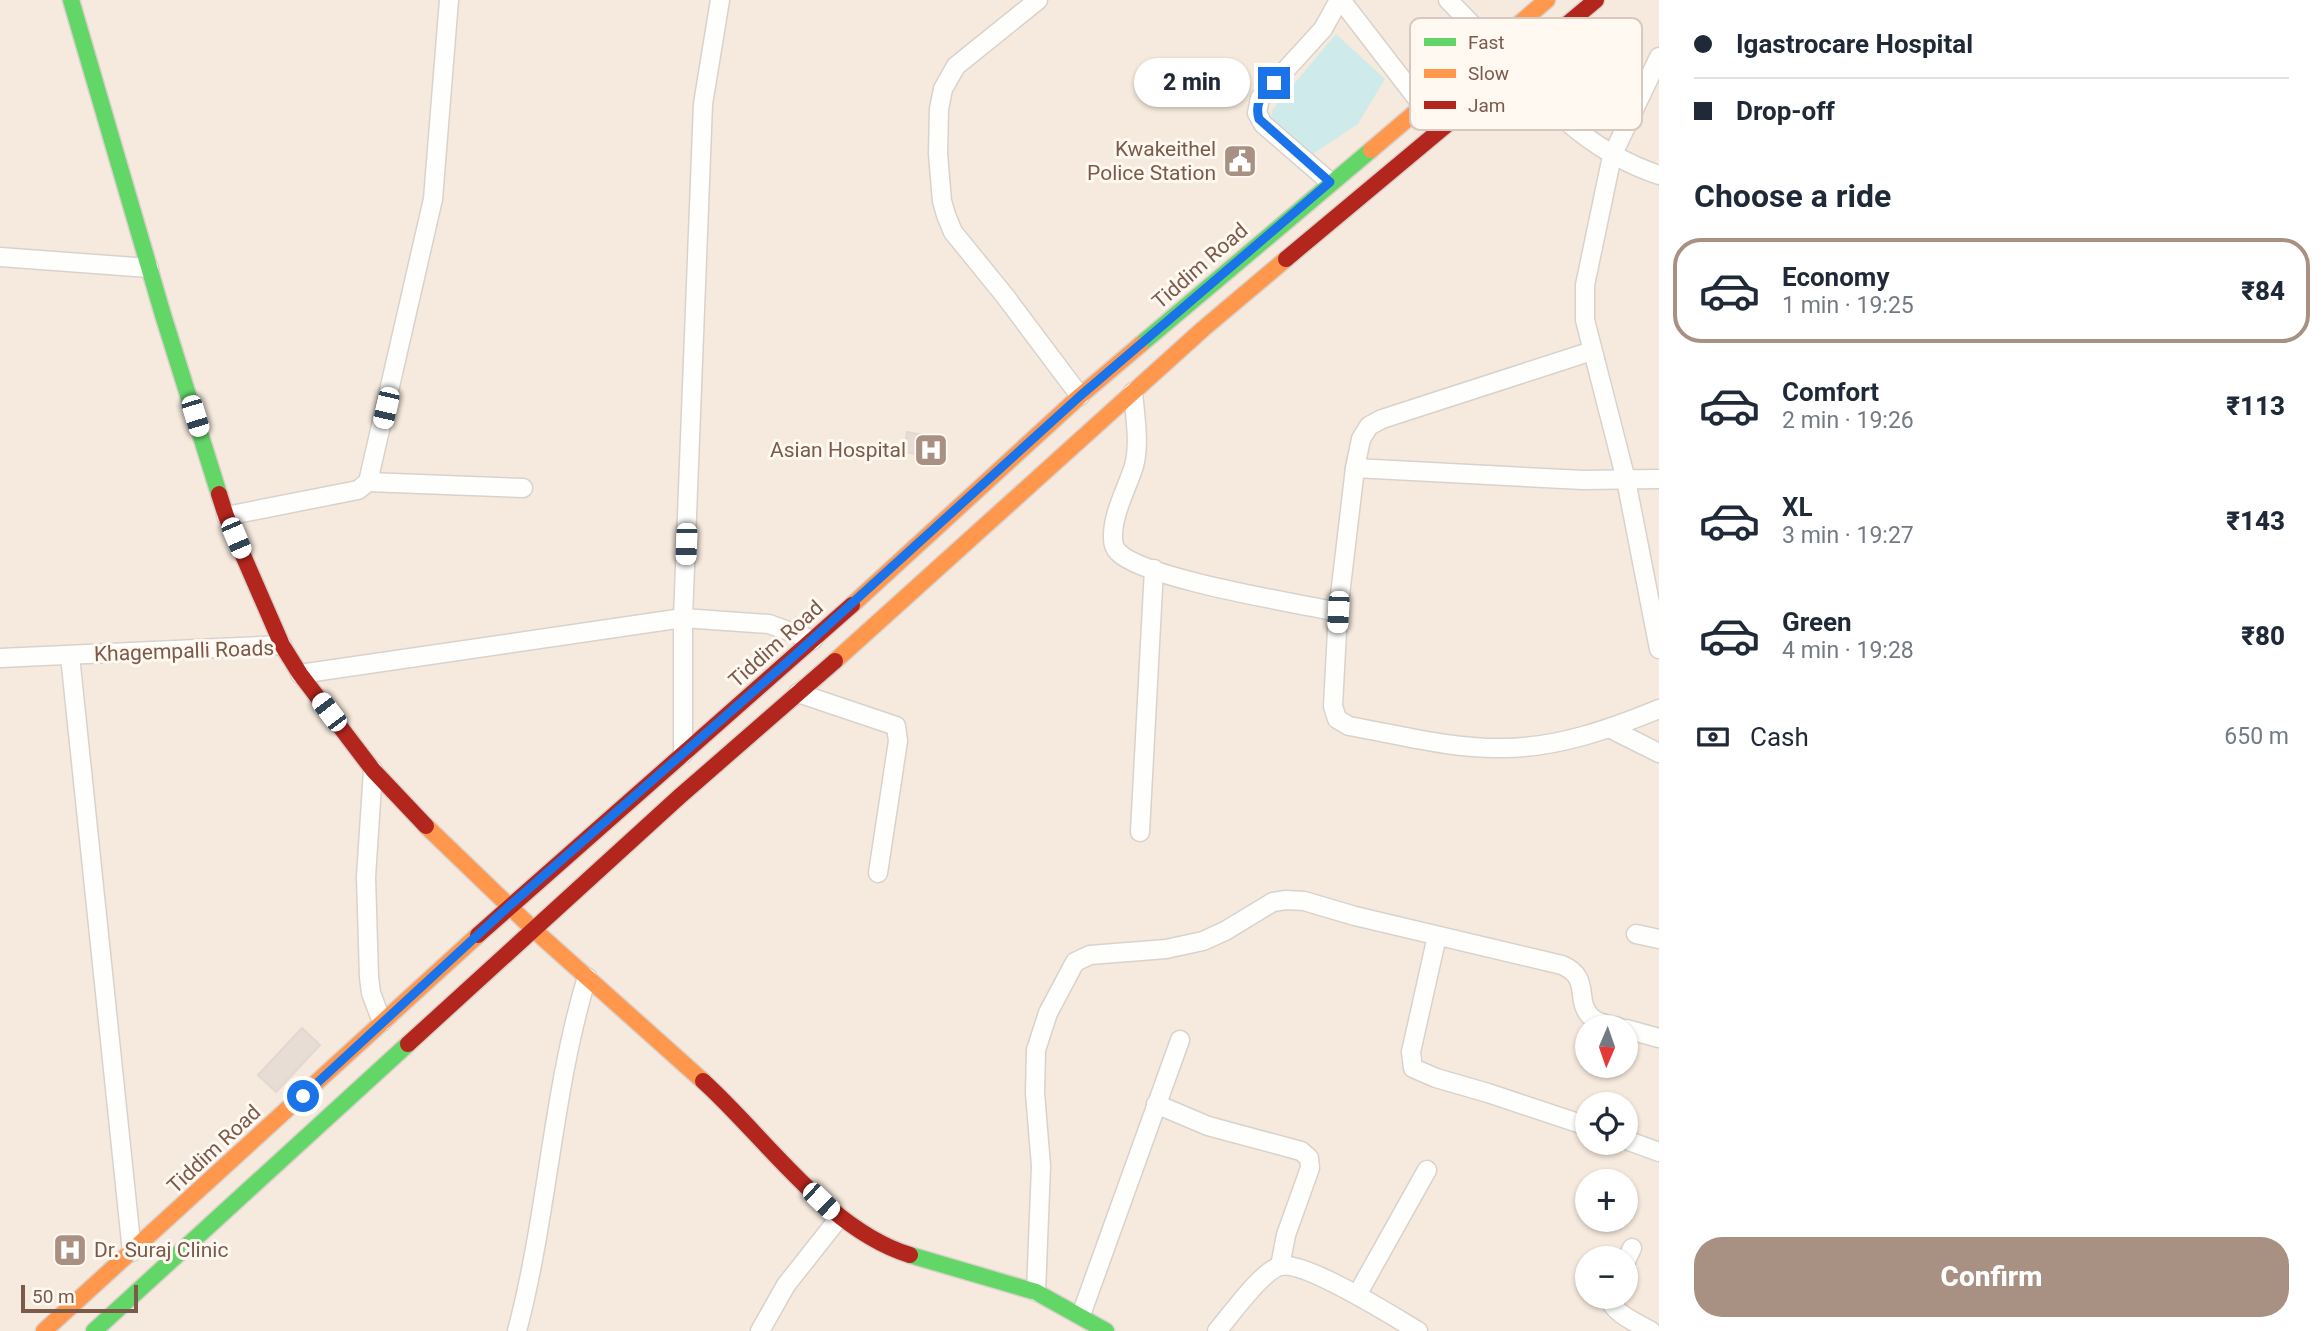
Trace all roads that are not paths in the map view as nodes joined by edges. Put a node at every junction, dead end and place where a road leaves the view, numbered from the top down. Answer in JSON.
{"nodes":[{"id":1,"x":71,"y":0,"type":"edge"},
{"id":2,"x":449,"y":0,"type":"edge"},
{"id":3,"x":720,"y":0,"type":"edge"},
{"id":4,"x":1038,"y":0,"type":"edge"},
{"id":5,"x":1340,"y":0,"type":"edge"},
{"id":6,"x":1448,"y":0,"type":"edge"},
{"id":7,"x":1547,"y":0,"type":"edge"},
{"id":8,"x":1596,"y":0,"type":"edge"},
{"id":9,"x":1465,"y":18,"type":"edge"},
{"id":10,"x":1525,"y":18,"type":"edge"},
{"id":11,"x":1574,"y":18,"type":"edge"},
{"id":12,"x":1659,"y":57,"type":"edge"},
{"id":13,"x":1410,"y":90,"type":"edge"},
{"id":14,"x":1642,"y":93,"type":"edge"},
{"id":15,"x":1410,"y":115,"type":"edge"},
{"id":16,"x":1440,"y":130,"type":"edge"},
{"id":17,"x":1576,"y":130,"type":"edge"},
{"id":18,"x":1624,"y":130,"type":"edge"},
{"id":19,"x":1612,"y":156,"type":"junction"},
{"id":20,"x":1659,"y":175,"type":"edge"},
{"id":21,"x":1330,"y":182,"type":"junction"},
{"id":22,"x":0,"y":257,"type":"edge"},
{"id":23,"x":149,"y":268,"type":"junction"},
{"id":24,"x":1592,"y":351,"type":"junction"},
{"id":25,"x":1133,"y":392,"type":"junction"},
{"id":26,"x":1080,"y":396,"type":"junction"},
{"id":27,"x":1354,"y":468,"type":"junction"},
{"id":28,"x":1659,"y":479,"type":"edge"},
{"id":29,"x":1626,"y":480,"type":"junction"},
{"id":30,"x":368,"y":482,"type":"junction"},
{"id":31,"x":523,"y":488,"type":"dead end"},
{"id":32,"x":226,"y":516,"type":"junction"},
{"id":33,"x":1154,"y":569,"type":"junction"},
{"id":34,"x":1338,"y":612,"type":"junction"},
{"id":35,"x":683,"y":618,"type":"junction"},
{"id":36,"x":813,"y":639,"type":"junction"},
{"id":37,"x":282,"y":645,"type":"junction"},
{"id":38,"x":1659,"y":649,"type":"edge"},
{"id":39,"x":70,"y":656,"type":"junction"},
{"id":40,"x":0,"y":658,"type":"edge"},
{"id":41,"x":300,"y":674,"type":"junction"},
{"id":42,"x":798,"y":693,"type":"junction"},
{"id":43,"x":1659,"y":709,"type":"edge"},
{"id":44,"x":1611,"y":729,"type":"junction"},
{"id":45,"x":1659,"y":753,"type":"edge"},
{"id":46,"x":683,"y":755,"type":"junction"},
{"id":47,"x":373,"y":770,"type":"junction"},
{"id":48,"x":1139,"y":832,"type":"dead end"},
{"id":49,"x":878,"y":873,"type":"dead end"},
{"id":50,"x":509,"y":906,"type":"junction"},
{"id":51,"x":533,"y":929,"type":"junction"},
{"id":52,"x":1636,"y":934,"type":"dead end"},
{"id":53,"x":1437,"y":936,"type":"junction"},
{"id":54,"x":1659,"y":939,"type":"edge"},
{"id":55,"x":587,"y":977,"type":"junction"},
{"id":56,"x":1590,"y":1015,"type":"edge"},
{"id":57,"x":382,"y":1022,"type":"junction"},
{"id":58,"x":1638,"y":1032,"type":"edge"},
{"id":59,"x":1659,"y":1038,"type":"edge"},
{"id":60,"x":1180,"y":1040,"type":"dead end"},
{"id":61,"x":1156,"y":1104,"type":"junction"},
{"id":62,"x":1575,"y":1122,"type":"edge"},
{"id":63,"x":1638,"y":1144,"type":"edge"},
{"id":64,"x":1659,"y":1152,"type":"edge"},
{"id":65,"x":1427,"y":1170,"type":"dead end"},
{"id":66,"x":839,"y":1218,"type":"junction"},
{"id":67,"x":132,"y":1252,"type":"junction"},
{"id":68,"x":1280,"y":1266,"type":"junction"},
{"id":69,"x":1036,"y":1292,"type":"junction"},
{"id":70,"x":1357,"y":1295,"type":"junction"},
{"id":71,"x":1616,"y":1309,"type":"edge"},
{"id":72,"x":1081,"y":1315,"type":"junction"},
{"id":73,"x":44,"y":1331,"type":"edge"},
{"id":74,"x":94,"y":1331,"type":"edge"},
{"id":75,"x":517,"y":1331,"type":"edge"},
{"id":76,"x":760,"y":1331,"type":"edge"},
{"id":77,"x":1106,"y":1331,"type":"edge"},
{"id":78,"x":1217,"y":1331,"type":"edge"},
{"id":79,"x":1418,"y":1331,"type":"edge"},
{"id":80,"x":1651,"y":1331,"type":"edge"}],
"edges":[{"from":1,"to":23,"type":"main road"},
{"from":2,"to":30,"type":"street"},
{"from":3,"to":35,"type":"street"},
{"from":4,"to":26,"type":"street"},
{"from":5,"to":13,"type":"street"},
{"from":5,"to":21,"type":"street"},
{"from":6,"to":9,"type":"street"},
{"from":7,"to":10,"type":"main road","name":"Tiddim Road"},
{"from":8,"to":11,"type":"main road"},
{"from":12,"to":14,"type":"street"},
{"from":15,"to":21,"type":"main road","name":"Tiddim Road"},
{"from":16,"to":25,"type":"main road"},
{"from":17,"to":19,"type":"street"},
{"from":18,"to":19,"type":"street"},
{"from":19,"to":20,"type":"street"},
{"from":19,"to":24,"type":"street"},
{"from":21,"to":26,"type":"main road","name":"Tiddim Road"},
{"from":22,"to":23,"type":"street"},
{"from":23,"to":32,"type":"main road"},
{"from":24,"to":27,"type":"street"},
{"from":24,"to":29,"type":"street"},
{"from":25,"to":33,"type":"street"},
{"from":25,"to":42,"type":"main road"},
{"from":26,"to":36,"type":"main road","name":"Tiddim Road"},
{"from":27,"to":29,"type":"street"},
{"from":27,"to":34,"type":"street"},
{"from":28,"to":29,"type":"street"},
{"from":29,"to":38,"type":"street"},
{"from":30,"to":31,"type":"street"},
{"from":30,"to":32,"type":"street"},
{"from":32,"to":37,"type":"main road"},
{"from":33,"to":34,"type":"street"},
{"from":33,"to":48,"type":"street"},
{"from":34,"to":44,"type":"street"},
{"from":35,"to":36,"type":"street"},
{"from":35,"to":41,"type":"street"},
{"from":35,"to":46,"type":"street"},
{"from":36,"to":46,"type":"main road","name":"Tiddim Road"},
{"from":37,"to":39,"type":"street","name":"Khagempalli Roads"},
{"from":37,"to":41,"type":"main road","name":"Khagempalli Roads"},
{"from":39,"to":40,"type":"street","name":"Khagempalli Roads"},
{"from":39,"to":67,"type":"street"},
{"from":41,"to":47,"type":"main road","name":"Khagempalli Roads"},
{"from":42,"to":49,"type":"street"},
{"from":42,"to":51,"type":"main road"},
{"from":43,"to":44,"type":"street"},
{"from":44,"to":45,"type":"street"},
{"from":46,"to":50,"type":"main road","name":"Tiddim Road"},
{"from":47,"to":50,"type":"main road","name":"Khagempalli Roads"},
{"from":47,"to":57,"type":"street"},
{"from":50,"to":51,"type":"main road","name":"Khagempalli Roads"},
{"from":50,"to":57,"type":"main road","name":"Tiddim Road"},
{"from":51,"to":55,"type":"main road","name":"Khagempalli Roads"},
{"from":51,"to":74,"type":"main road"},
{"from":52,"to":54,"type":"street"},
{"from":53,"to":56,"type":"street"},
{"from":53,"to":62,"type":"street"},
{"from":53,"to":69,"type":"street"},
{"from":55,"to":66,"type":"main road","name":"Khagempalli Roads"},
{"from":55,"to":75,"type":"street"},
{"from":57,"to":67,"type":"main road","name":"Tiddim Road"},
{"from":58,"to":59,"type":"street"},
{"from":60,"to":61,"type":"street"},
{"from":61,"to":68,"type":"street"},
{"from":61,"to":72,"type":"street"},
{"from":63,"to":64,"type":"street"},
{"from":65,"to":70,"type":"street"},
{"from":66,"to":69,"type":"main road","name":"Khagempalli Roads"},
{"from":66,"to":76,"type":"street"},
{"from":67,"to":73,"type":"main road","name":"Tiddim Road"},
{"from":68,"to":70,"type":"street"},
{"from":68,"to":78,"type":"street"},
{"from":69,"to":72,"type":"main road","name":"Khagempalli Roads"},
{"from":70,"to":79,"type":"street"},
{"from":71,"to":80,"type":"street"},
{"from":72,"to":77,"type":"main road","name":"Khagempalli Roads"}]}
